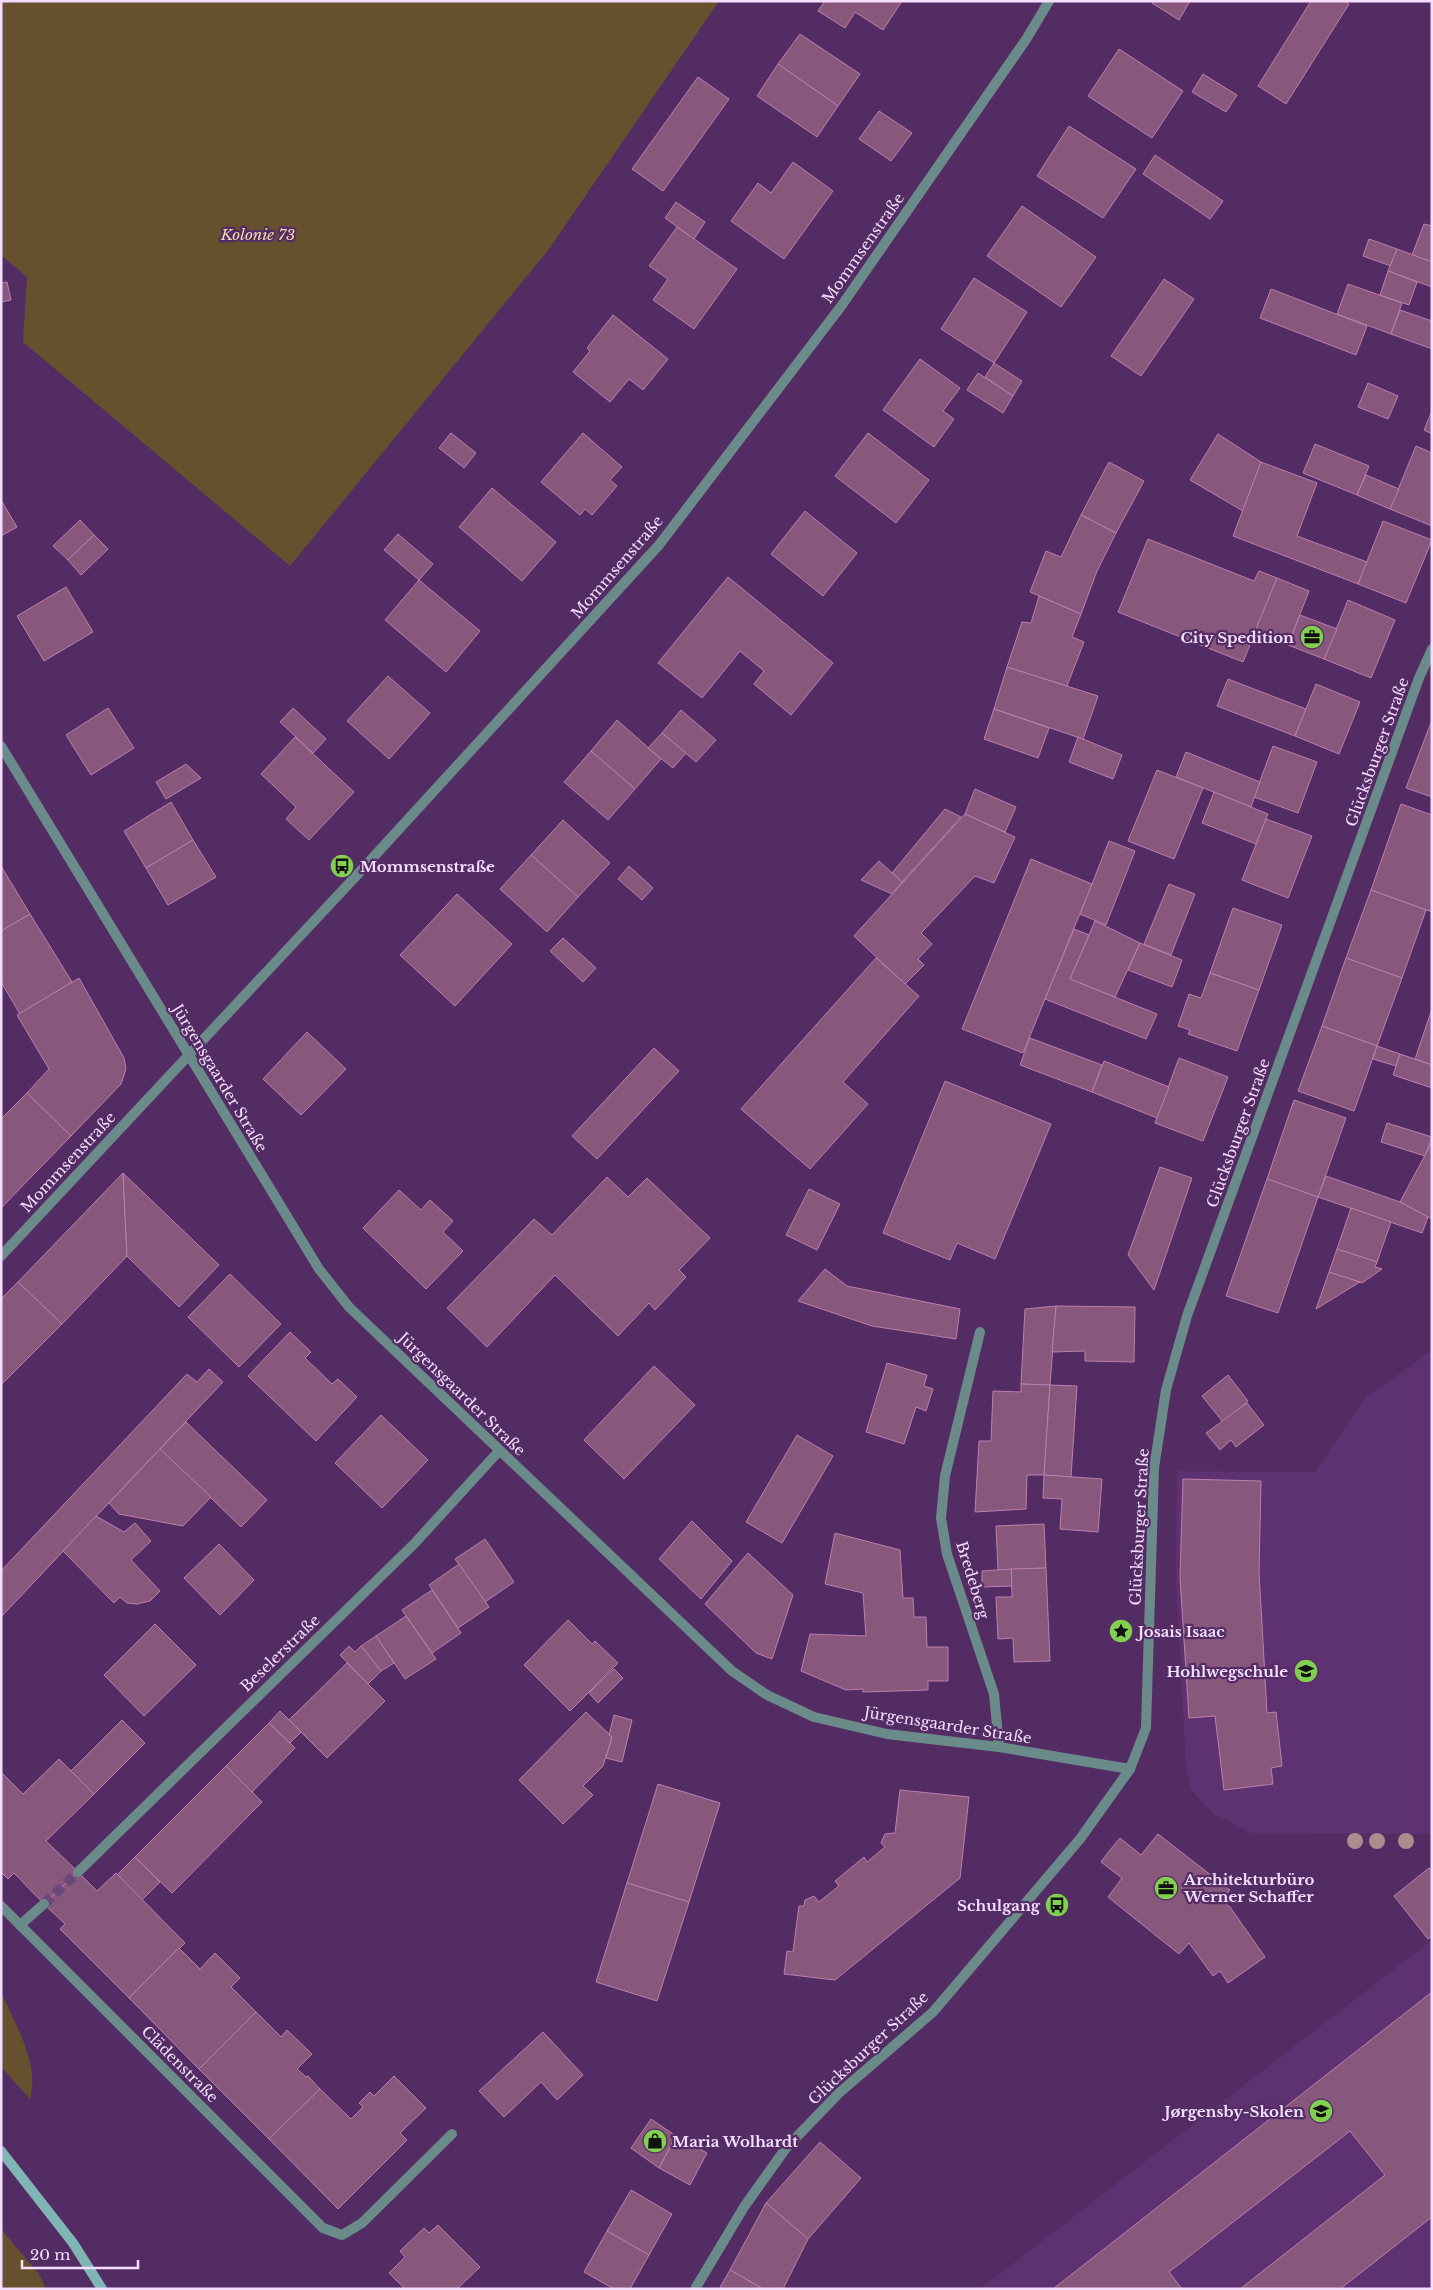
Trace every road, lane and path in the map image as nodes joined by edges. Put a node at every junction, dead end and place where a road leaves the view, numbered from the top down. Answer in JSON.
{"nodes":[{"id":1,"x":1049,"y":1,"type":"edge"},
{"id":2,"x":1432,"y":649,"type":"edge"},
{"id":3,"x":1,"y":746,"type":"edge"},
{"id":4,"x":188,"y":1055,"type":"junction"},
{"id":5,"x":1,"y":1256,"type":"edge"},
{"id":6,"x":980,"y":1332,"type":"dead end"},
{"id":7,"x":499,"y":1451,"type":"junction"},
{"id":8,"x":999,"y":1747,"type":"junction"},
{"id":9,"x":1130,"y":1769,"type":"junction"},
{"id":10,"x":78,"y":1872,"type":"tunnel mouth"},
{"id":11,"x":44,"y":1904,"type":"tunnel mouth"},
{"id":12,"x":1,"y":1906,"type":"edge"},
{"id":13,"x":20,"y":1925,"type":"junction"},
{"id":14,"x":452,"y":2134,"type":"dead end"},
{"id":15,"x":1,"y":2150,"type":"edge"},
{"id":16,"x":102,"y":2289,"type":"edge"},
{"id":17,"x":695,"y":2289,"type":"edge"}],
"edges":[{"from":1,"to":4,"type":"street","name":"Mommsenstraße"},
{"from":2,"to":9,"type":"street","name":"Glücksburger Straße"},
{"from":3,"to":4,"type":"street","name":"Jürgensgaarder Straße"},
{"from":4,"to":5,"type":"street","name":"Mommsenstraße"},
{"from":4,"to":7,"type":"street","name":"Jürgensgaarder Straße"},
{"from":6,"to":8,"type":"street","name":"Bredeberg"},
{"from":7,"to":8,"type":"street","name":"Jürgensgaarder Straße"},
{"from":7,"to":10,"type":"street","name":"Beselerstraße"},
{"from":8,"to":9,"type":"street","name":"Jürgensgaarder Straße"},
{"from":9,"to":17,"type":"street","name":"Glücksburger Straße"},
{"from":11,"to":13,"type":"street"},
{"from":12,"to":13,"type":"street","name":"Clädenstraße"},
{"from":13,"to":14,"type":"street","name":"Clädenstraße"},
{"from":15,"to":16,"type":"main road"}]}
